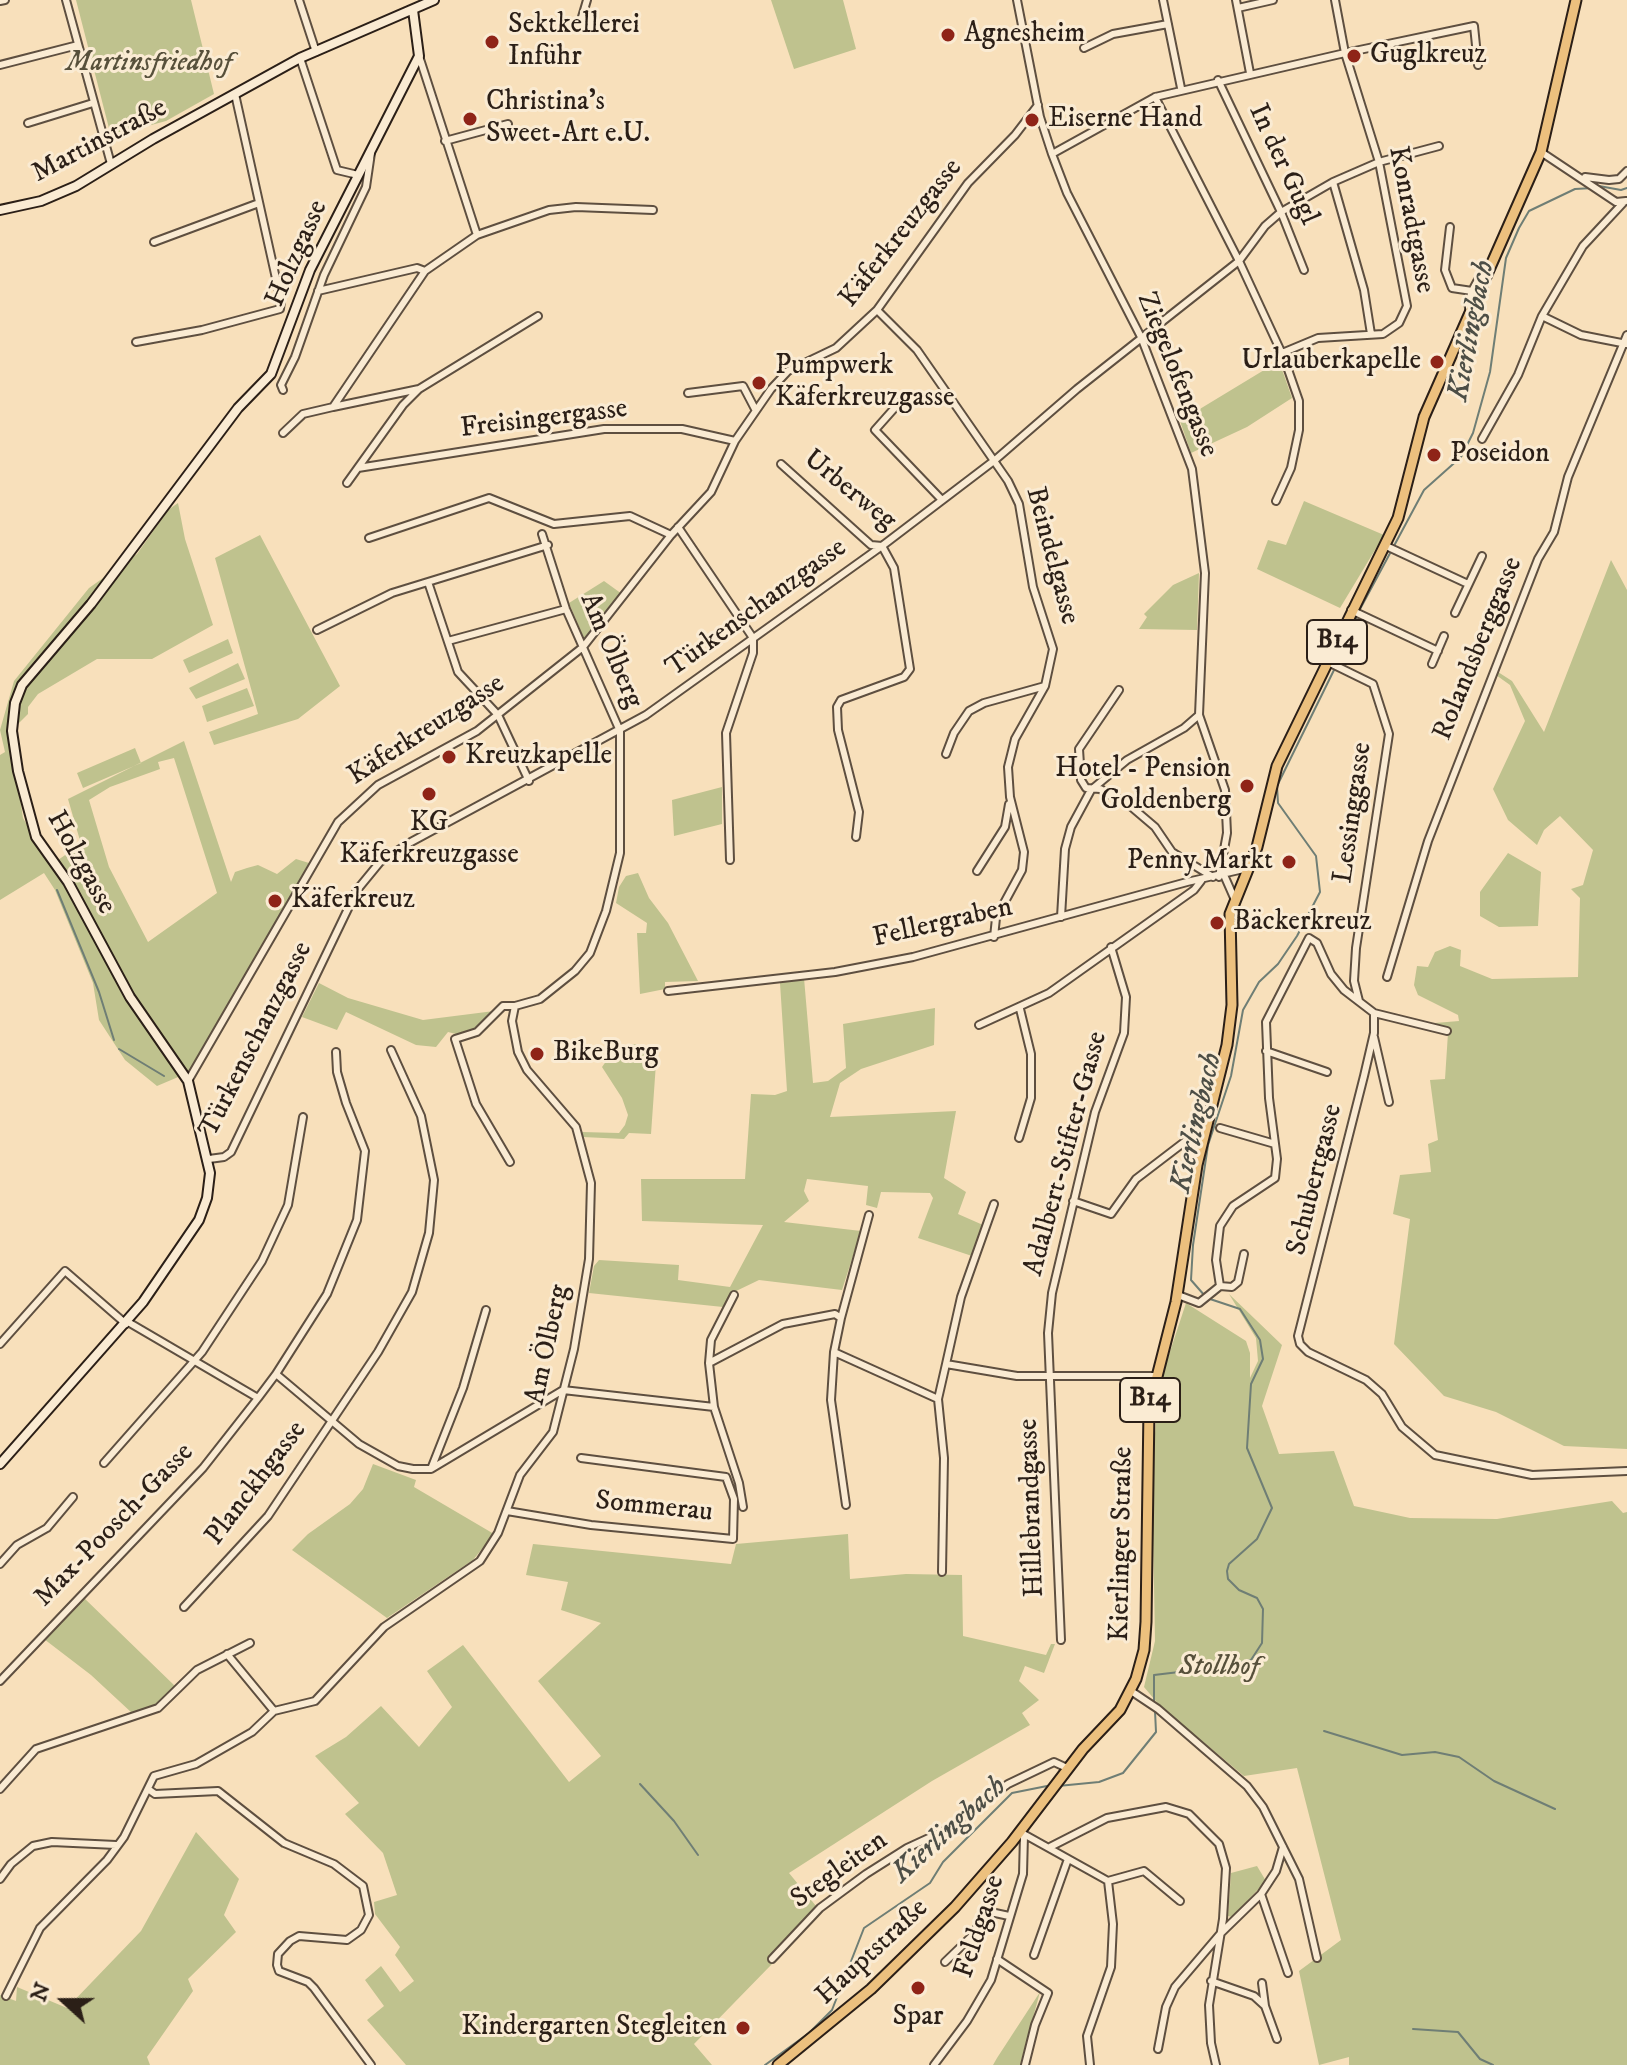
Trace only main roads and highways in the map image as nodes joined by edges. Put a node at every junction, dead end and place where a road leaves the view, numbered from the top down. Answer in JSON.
{"nodes":[{"id":1,"x":1576,"y":0,"type":"edge"},
{"id":2,"x":1050,"y":1791,"type":"joint"},
{"id":3,"x":778,"y":2065,"type":"edge"}],
"edges":[{"from":1,"to":2,"type":"main road","name":"Kierlinger Straße","number":"B14"},
{"from":2,"to":3,"type":"main road","name":"Hauptstraße","number":"B14"}]}
